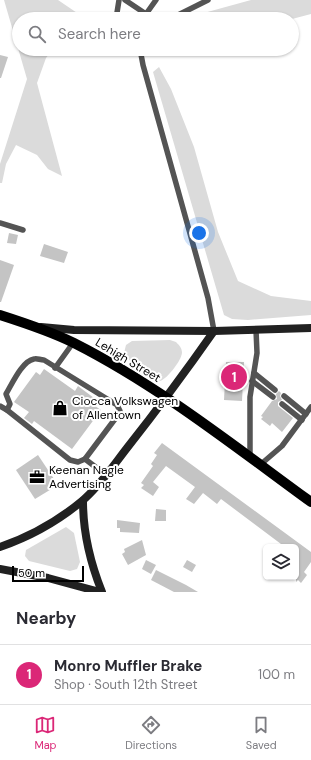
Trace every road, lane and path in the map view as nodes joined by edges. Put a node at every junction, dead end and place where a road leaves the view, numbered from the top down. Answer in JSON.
{"nodes":[{"id":1,"x":119,"y":0,"type":"edge"},
{"id":2,"x":125,"y":0,"type":"edge"},
{"id":3,"x":156,"y":0,"type":"edge"},
{"id":4,"x":208,"y":0,"type":"edge"},
{"id":5,"x":118,"y":12,"type":"edge"},
{"id":6,"x":140,"y":12,"type":"edge"},
{"id":7,"x":148,"y":12,"type":"edge"},
{"id":8,"x":184,"y":12,"type":"edge"},
{"id":9,"x":141,"y":56,"type":"edge"},
{"id":10,"x":0,"y":223,"type":"edge"},
{"id":11,"x":23,"y":230,"type":"dead end"},
{"id":12,"x":0,"y":315,"type":"edge"},
{"id":13,"x":36,"y":326,"type":"junction"},
{"id":14,"x":311,"y":328,"type":"edge"},
{"id":15,"x":256,"y":330,"type":"junction"},
{"id":16,"x":214,"y":331,"type":"junction"},
{"id":17,"x":73,"y":343,"type":"junction"},
{"id":18,"x":55,"y":368,"type":"junction"},
{"id":19,"x":254,"y":373,"type":"junction"},
{"id":20,"x":252,"y":381,"type":"junction"},
{"id":21,"x":275,"y":390,"type":"dead end"},
{"id":22,"x":284,"y":396,"type":"dead end"},
{"id":23,"x":273,"y":397,"type":"dead end"},
{"id":24,"x":167,"y":398,"type":"junction"},
{"id":25,"x":282,"y":404,"type":"dead end"},
{"id":26,"x":0,"y":406,"type":"edge"},
{"id":27,"x":311,"y":408,"type":"edge"},
{"id":28,"x":7,"y":410,"type":"junction"},
{"id":29,"x":306,"y":414,"type":"junction"},
{"id":30,"x":302,"y":420,"type":"junction"},
{"id":31,"x":250,"y":458,"type":"junction"},
{"id":32,"x":85,"y":459,"type":"junction"},
{"id":33,"x":260,"y":465,"type":"junction"},
{"id":34,"x":106,"y":475,"type":"junction"},
{"id":35,"x":83,"y":501,"type":"junction"},
{"id":36,"x":311,"y":502,"type":"edge"},
{"id":37,"x":0,"y":547,"type":"edge"},
{"id":38,"x":0,"y":569,"type":"edge"},
{"id":39,"x":101,"y":592,"type":"edge"}],
"edges":[{"from":1,"to":5,"type":"lane"},
{"from":2,"to":6,"type":"lane"},
{"from":3,"to":7,"type":"lane"},
{"from":4,"to":8,"type":"lane"},
{"from":9,"to":16,"type":"lane"},
{"from":10,"to":11,"type":"lane"},
{"from":12,"to":13,"type":"main road","name":"Lehigh Street"},
{"from":13,"to":16,"type":"street"},
{"from":13,"to":17,"type":"main road","name":"Lehigh Street"},
{"from":14,"to":15,"type":"street"},
{"from":15,"to":16,"type":"street"},
{"from":15,"to":19,"type":"lane"},
{"from":16,"to":24,"type":"street"},
{"from":17,"to":18,"type":"lane"},
{"from":17,"to":24,"type":"main road","name":"Lehigh Street"},
{"from":18,"to":28,"type":"lane"},
{"from":18,"to":32,"type":"lane"},
{"from":19,"to":20,"type":"lane"},
{"from":19,"to":21,"type":"lane"},
{"from":20,"to":23,"type":"lane"},
{"from":20,"to":31,"type":"lane"},
{"from":22,"to":29,"type":"lane"},
{"from":24,"to":31,"type":"main road","name":"Lehigh Street"},
{"from":24,"to":34,"type":"street"},
{"from":25,"to":30,"type":"lane"},
{"from":26,"to":28,"type":"lane"},
{"from":27,"to":29,"type":"lane"},
{"from":28,"to":32,"type":"lane"},
{"from":29,"to":30,"type":"lane"},
{"from":30,"to":33,"type":"lane"},
{"from":31,"to":33,"type":"main road","name":"Lehigh Street"},
{"from":32,"to":34,"type":"lane"},
{"from":33,"to":36,"type":"main road","name":"Lehigh Street"},
{"from":34,"to":35,"type":"street"},
{"from":35,"to":37,"type":"street"},
{"from":35,"to":39,"type":"street"},
{"from":38,"to":39,"type":"street"}]}
